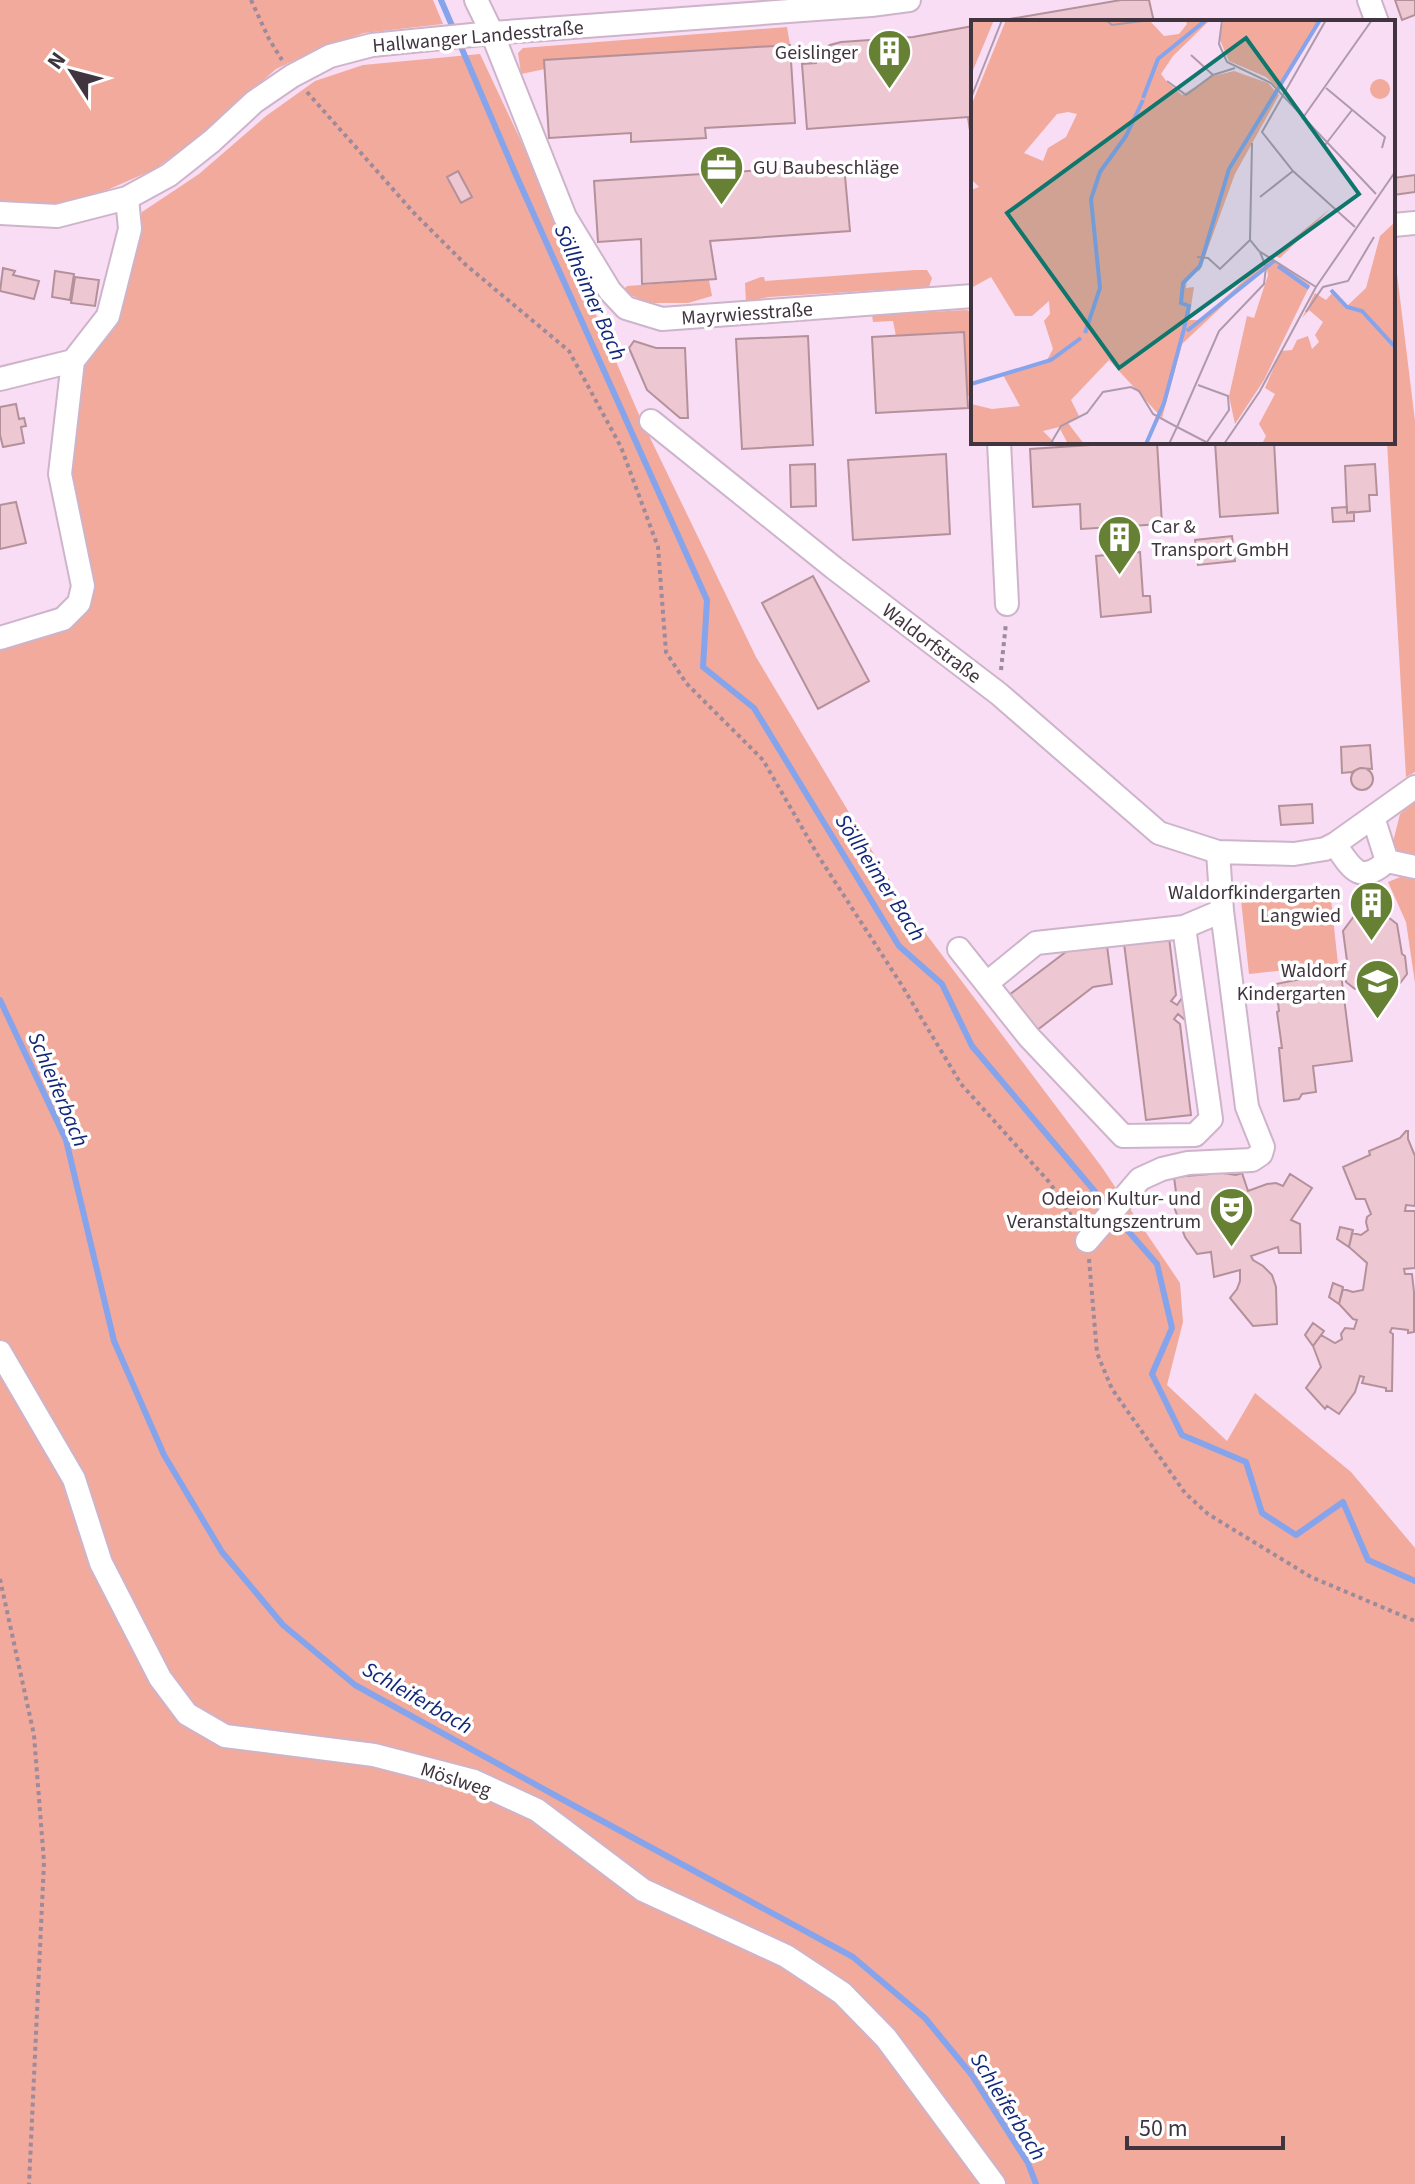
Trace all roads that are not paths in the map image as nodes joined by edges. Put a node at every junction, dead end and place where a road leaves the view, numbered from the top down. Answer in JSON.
{"nodes":[{"id":1,"x":476,"y":0,"type":"edge"},
{"id":2,"x":909,"y":0,"type":"edge"},
{"id":3,"x":1369,"y":0,"type":"edge"},
{"id":4,"x":723,"y":8,"type":"edge"},
{"id":5,"x":1376,"y":20,"type":"edge"},
{"id":6,"x":487,"y":34,"type":"junction"},
{"id":7,"x":127,"y":198,"type":"junction"},
{"id":8,"x":0,"y":213,"type":"edge"},
{"id":9,"x":1415,"y":223,"type":"edge"},
{"id":10,"x":1395,"y":225,"type":"edge"},
{"id":11,"x":971,"y":296,"type":"edge"},
{"id":12,"x":73,"y":361,"type":"junction"},
{"id":13,"x":0,"y":379,"type":"edge"},
{"id":14,"x":651,"y":421,"type":"dead end"},
{"id":15,"x":999,"y":444,"type":"edge"},
{"id":16,"x":1007,"y":604,"type":"road end"},
{"id":17,"x":0,"y":638,"type":"edge"},
{"id":18,"x":1415,"y":787,"type":"edge"},
{"id":19,"x":1373,"y":817,"type":"junction"},
{"id":20,"x":1335,"y":844,"type":"junction"},
{"id":21,"x":1218,"y":852,"type":"junction"},
{"id":22,"x":1387,"y":861,"type":"junction"},
{"id":23,"x":1413,"y":866,"type":"edge"},
{"id":24,"x":1222,"y":911,"type":"junction"},
{"id":25,"x":1184,"y":927,"type":"junction"},
{"id":26,"x":959,"y":949,"type":"dead end"},
{"id":27,"x":987,"y":983,"type":"junction"},
{"id":28,"x":1091,"y":1236,"type":"road end"},
{"id":29,"x":0,"y":1352,"type":"edge"},
{"id":30,"x":994,"y":2184,"type":"edge"}],
"edges":[{"from":1,"to":6,"type":"street","name":"Mayrwiesstraße"},
{"from":2,"to":4,"type":"street","name":"Hallwanger Landesstraße"},
{"from":3,"to":5,"type":"street"},
{"from":4,"to":6,"type":"street","name":"Hallwanger Landesstraße"},
{"from":6,"to":7,"type":"street","name":"Hallwanger Landesstraße"},
{"from":6,"to":11,"type":"street","name":"Mayrwiesstraße"},
{"from":7,"to":8,"type":"street","name":"Hallwanger Landesstraße"},
{"from":7,"to":12,"type":"street"},
{"from":9,"to":10,"type":"street"},
{"from":12,"to":13,"type":"street"},
{"from":12,"to":17,"type":"street"},
{"from":14,"to":21,"type":"street","name":"Waldorfstraße"},
{"from":15,"to":16,"type":"street"},
{"from":18,"to":19,"type":"street","name":"Waldorfstraße"},
{"from":19,"to":20,"type":"street","name":"Waldorfstraße"},
{"from":19,"to":22,"type":"street"},
{"from":20,"to":21,"type":"street","name":"Waldorfstraße"},
{"from":20,"to":22,"type":"street"},
{"from":21,"to":24,"type":"street"},
{"from":22,"to":23,"type":"street"},
{"from":24,"to":25,"type":"street"},
{"from":24,"to":28,"type":"street"},
{"from":25,"to":27,"type":"street"},
{"from":25,"to":27,"type":"street"},
{"from":26,"to":27,"type":"street"},
{"from":29,"to":30,"type":"street","name":"Möslweg"}]}
